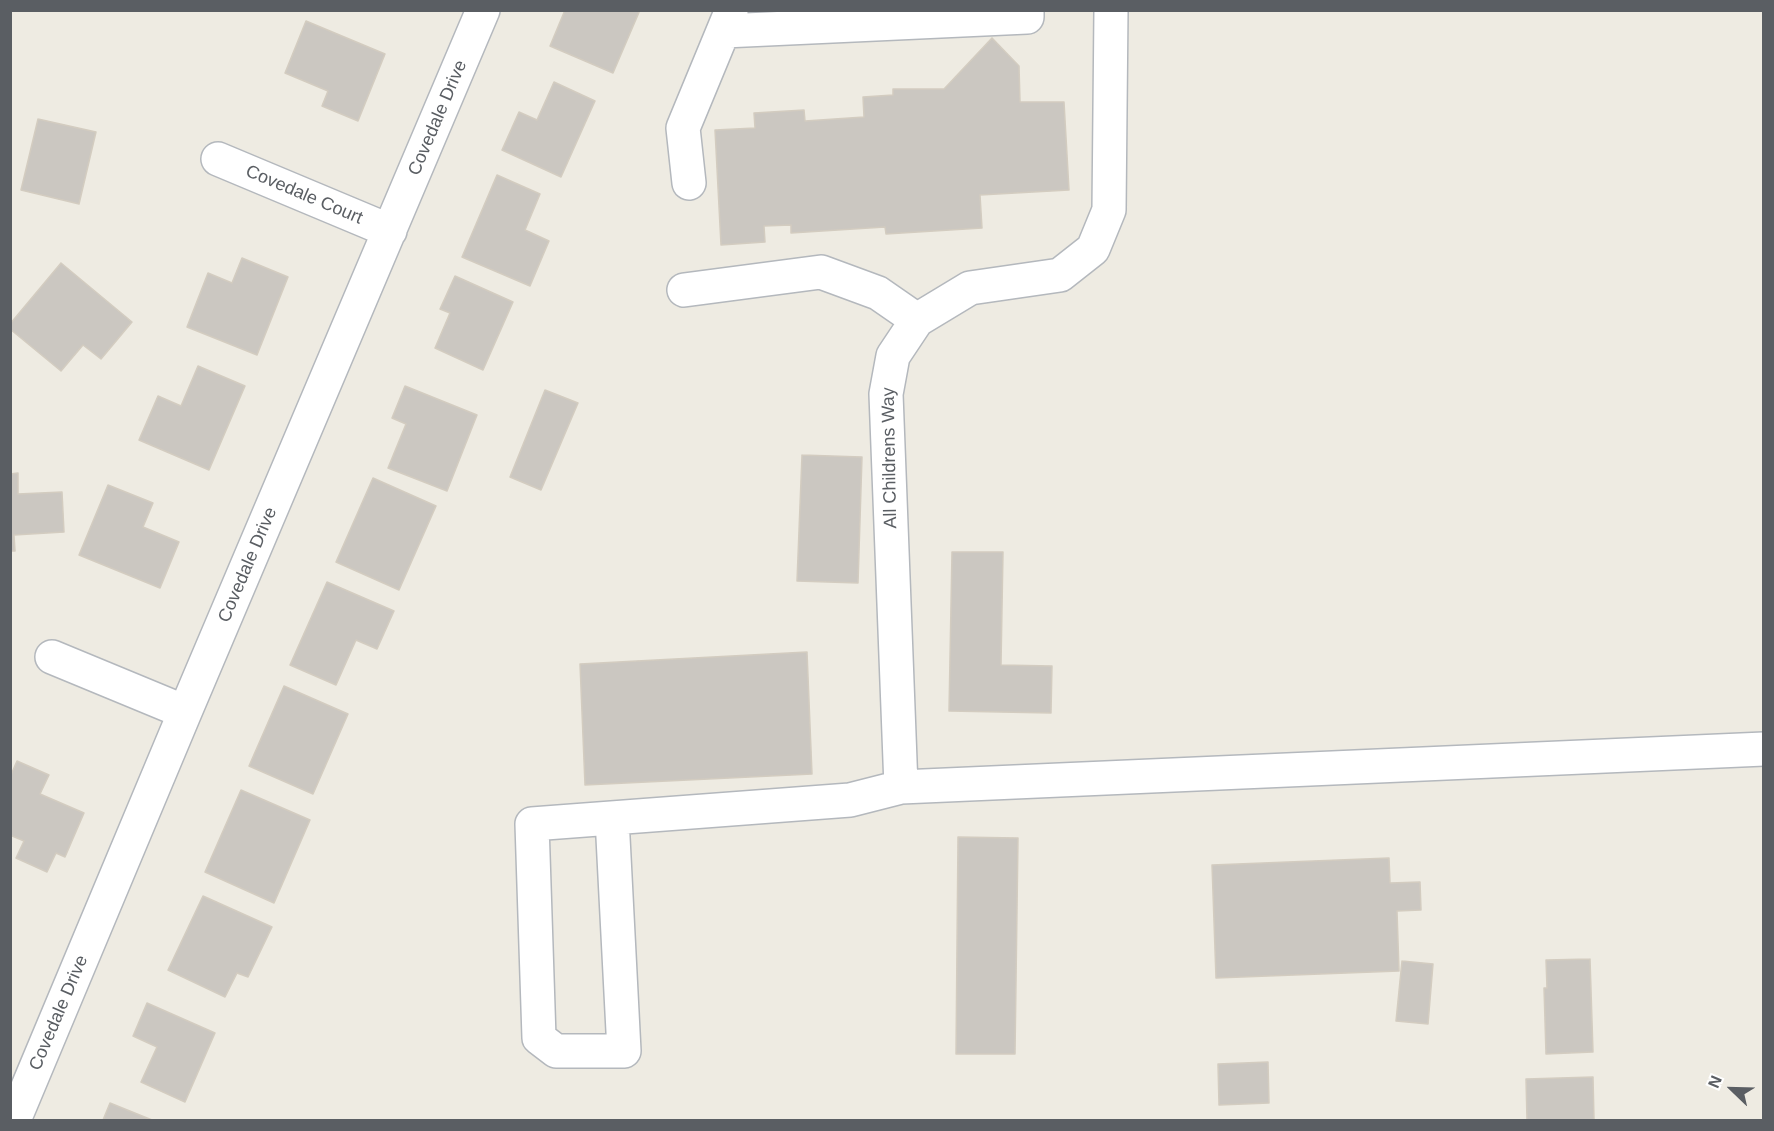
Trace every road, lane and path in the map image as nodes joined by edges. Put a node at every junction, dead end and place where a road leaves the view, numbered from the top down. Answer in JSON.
{"nodes":[{"id":1,"x":483,"y":10,"type":"edge"},
{"id":2,"x":1027,"y":10,"type":"edge"},
{"id":3,"x":1111,"y":10,"type":"edge"},
{"id":4,"x":728,"y":21,"type":"edge"},
{"id":5,"x":218,"y":159,"type":"dead end"},
{"id":6,"x":689,"y":183,"type":"dead end"},
{"id":7,"x":390,"y":231,"type":"junction"},
{"id":8,"x":684,"y":290,"type":"dead end"},
{"id":9,"x":917,"y":320,"type":"junction"},
{"id":10,"x":52,"y":657,"type":"dead end"},
{"id":11,"x":185,"y":712,"type":"junction"},
{"id":12,"x":1764,"y":749,"type":"edge"},
{"id":13,"x":902,"y":787,"type":"junction"},
{"id":14,"x":612,"y":818,"type":"junction"},
{"id":15,"x":16,"y":1106,"type":"edge"}],
"edges":[{"from":1,"to":7,"type":"street","name":"Covedale Drive"},
{"from":2,"to":4,"type":"street"},
{"from":3,"to":9,"type":"street","name":"All Childrens Way"},
{"from":4,"to":6,"type":"street"},
{"from":5,"to":7,"type":"street","name":"Covedale Court"},
{"from":7,"to":11,"type":"street","name":"Covedale Drive"},
{"from":8,"to":9,"type":"street"},
{"from":9,"to":13,"type":"street","name":"All Childrens Way"},
{"from":10,"to":11,"type":"street"},
{"from":11,"to":15,"type":"street","name":"Covedale Drive"},
{"from":12,"to":13,"type":"street"},
{"from":13,"to":14,"type":"street"},
{"from":14,"to":14,"type":"street"}]}
